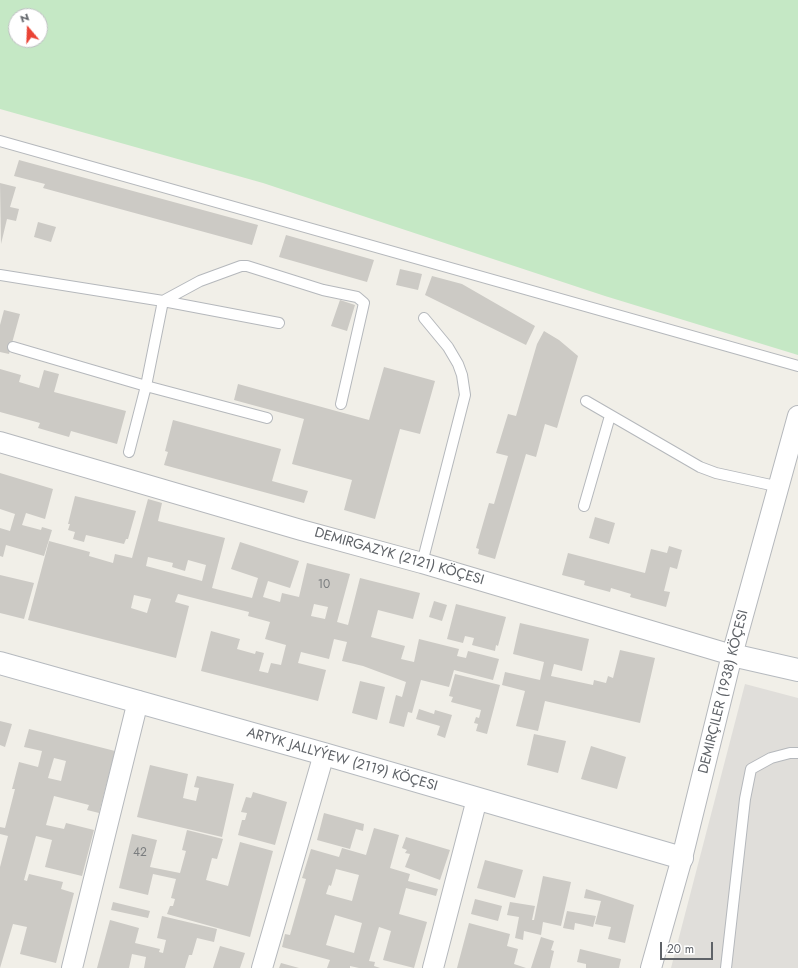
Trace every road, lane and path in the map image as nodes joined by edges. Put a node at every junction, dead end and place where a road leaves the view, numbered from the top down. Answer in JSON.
{"nodes":[{"id":1,"x":0,"y":140,"type":"edge"},
{"id":2,"x":0,"y":275,"type":"edge"},
{"id":3,"x":163,"y":301,"type":"junction"},
{"id":4,"x":424,"y":318,"type":"dead end"},
{"id":5,"x":279,"y":323,"type":"dead end"},
{"id":6,"x":13,"y":347,"type":"dead end"},
{"id":7,"x":798,"y":366,"type":"edge"},
{"id":8,"x":146,"y":386,"type":"junction"},
{"id":9,"x":586,"y":401,"type":"dead end"},
{"id":10,"x":341,"y":404,"type":"dead end"},
{"id":11,"x":610,"y":416,"type":"junction"},
{"id":12,"x":798,"y":416,"type":"edge"},
{"id":13,"x":267,"y":418,"type":"dead end"},
{"id":14,"x":0,"y":442,"type":"edge"},
{"id":15,"x":129,"y":452,"type":"dead end"},
{"id":16,"x":780,"y":487,"type":"junction"},
{"id":17,"x":584,"y":506,"type":"dead end"},
{"id":18,"x":422,"y":562,"type":"junction"},
{"id":19,"x":732,"y":655,"type":"junction"},
{"id":20,"x":0,"y":663,"type":"edge"},
{"id":21,"x":798,"y":670,"type":"edge"},
{"id":22,"x":138,"y":702,"type":"junction"},
{"id":23,"x":798,"y":753,"type":"edge"},
{"id":24,"x":324,"y":754,"type":"junction"},
{"id":25,"x":477,"y":798,"type":"junction"},
{"id":26,"x":682,"y":858,"type":"junction"},
{"id":27,"x":72,"y":968,"type":"edge"},
{"id":28,"x":262,"y":968,"type":"edge"},
{"id":29,"x":433,"y":968,"type":"edge"},
{"id":30,"x":651,"y":968,"type":"edge"},
{"id":31,"x":726,"y":968,"type":"edge"}],
"edges":[{"from":1,"to":7,"type":"lane"},
{"from":2,"to":3,"type":"lane"},
{"from":3,"to":5,"type":"lane"},
{"from":3,"to":8,"type":"lane"},
{"from":3,"to":10,"type":"lane"},
{"from":4,"to":18,"type":"lane"},
{"from":6,"to":8,"type":"lane"},
{"from":8,"to":13,"type":"lane"},
{"from":8,"to":15,"type":"lane"},
{"from":9,"to":11,"type":"lane"},
{"from":11,"to":16,"type":"lane"},
{"from":11,"to":17,"type":"lane"},
{"from":12,"to":16,"type":"street","name":"DEMIRÇILER (1938) KÖÇESI"},
{"from":14,"to":18,"type":"street","name":"DEMIRGAZYK (2121) KÖÇESI"},
{"from":16,"to":19,"type":"street","name":"DEMIRÇILER (1938) KÖÇESI"},
{"from":18,"to":19,"type":"street","name":"DEMIRGAZYK (2121) KÖÇESI"},
{"from":19,"to":21,"type":"street","name":"DEMIRGAZYK (2121) KÖÇESI"},
{"from":19,"to":26,"type":"street","name":"DEMIRÇILER (1938) KÖÇESI"},
{"from":20,"to":22,"type":"street","name":"ARTYK JALLYÝEW (2119) KÖÇESI"},
{"from":22,"to":24,"type":"street","name":"ARTYK JALLYÝEW (2119) KÖÇESI"},
{"from":22,"to":27,"type":"street"},
{"from":23,"to":31,"type":"lane"},
{"from":24,"to":25,"type":"street","name":"ARTYK JALLYÝEW (2119) KÖÇESI"},
{"from":24,"to":28,"type":"street"},
{"from":25,"to":26,"type":"street","name":"ARTYK JALLYÝEW (2119) KÖÇESI"},
{"from":25,"to":29,"type":"street"},
{"from":26,"to":30,"type":"street","name":"DEMIRÇILER (1938) KÖÇESI"}]}
